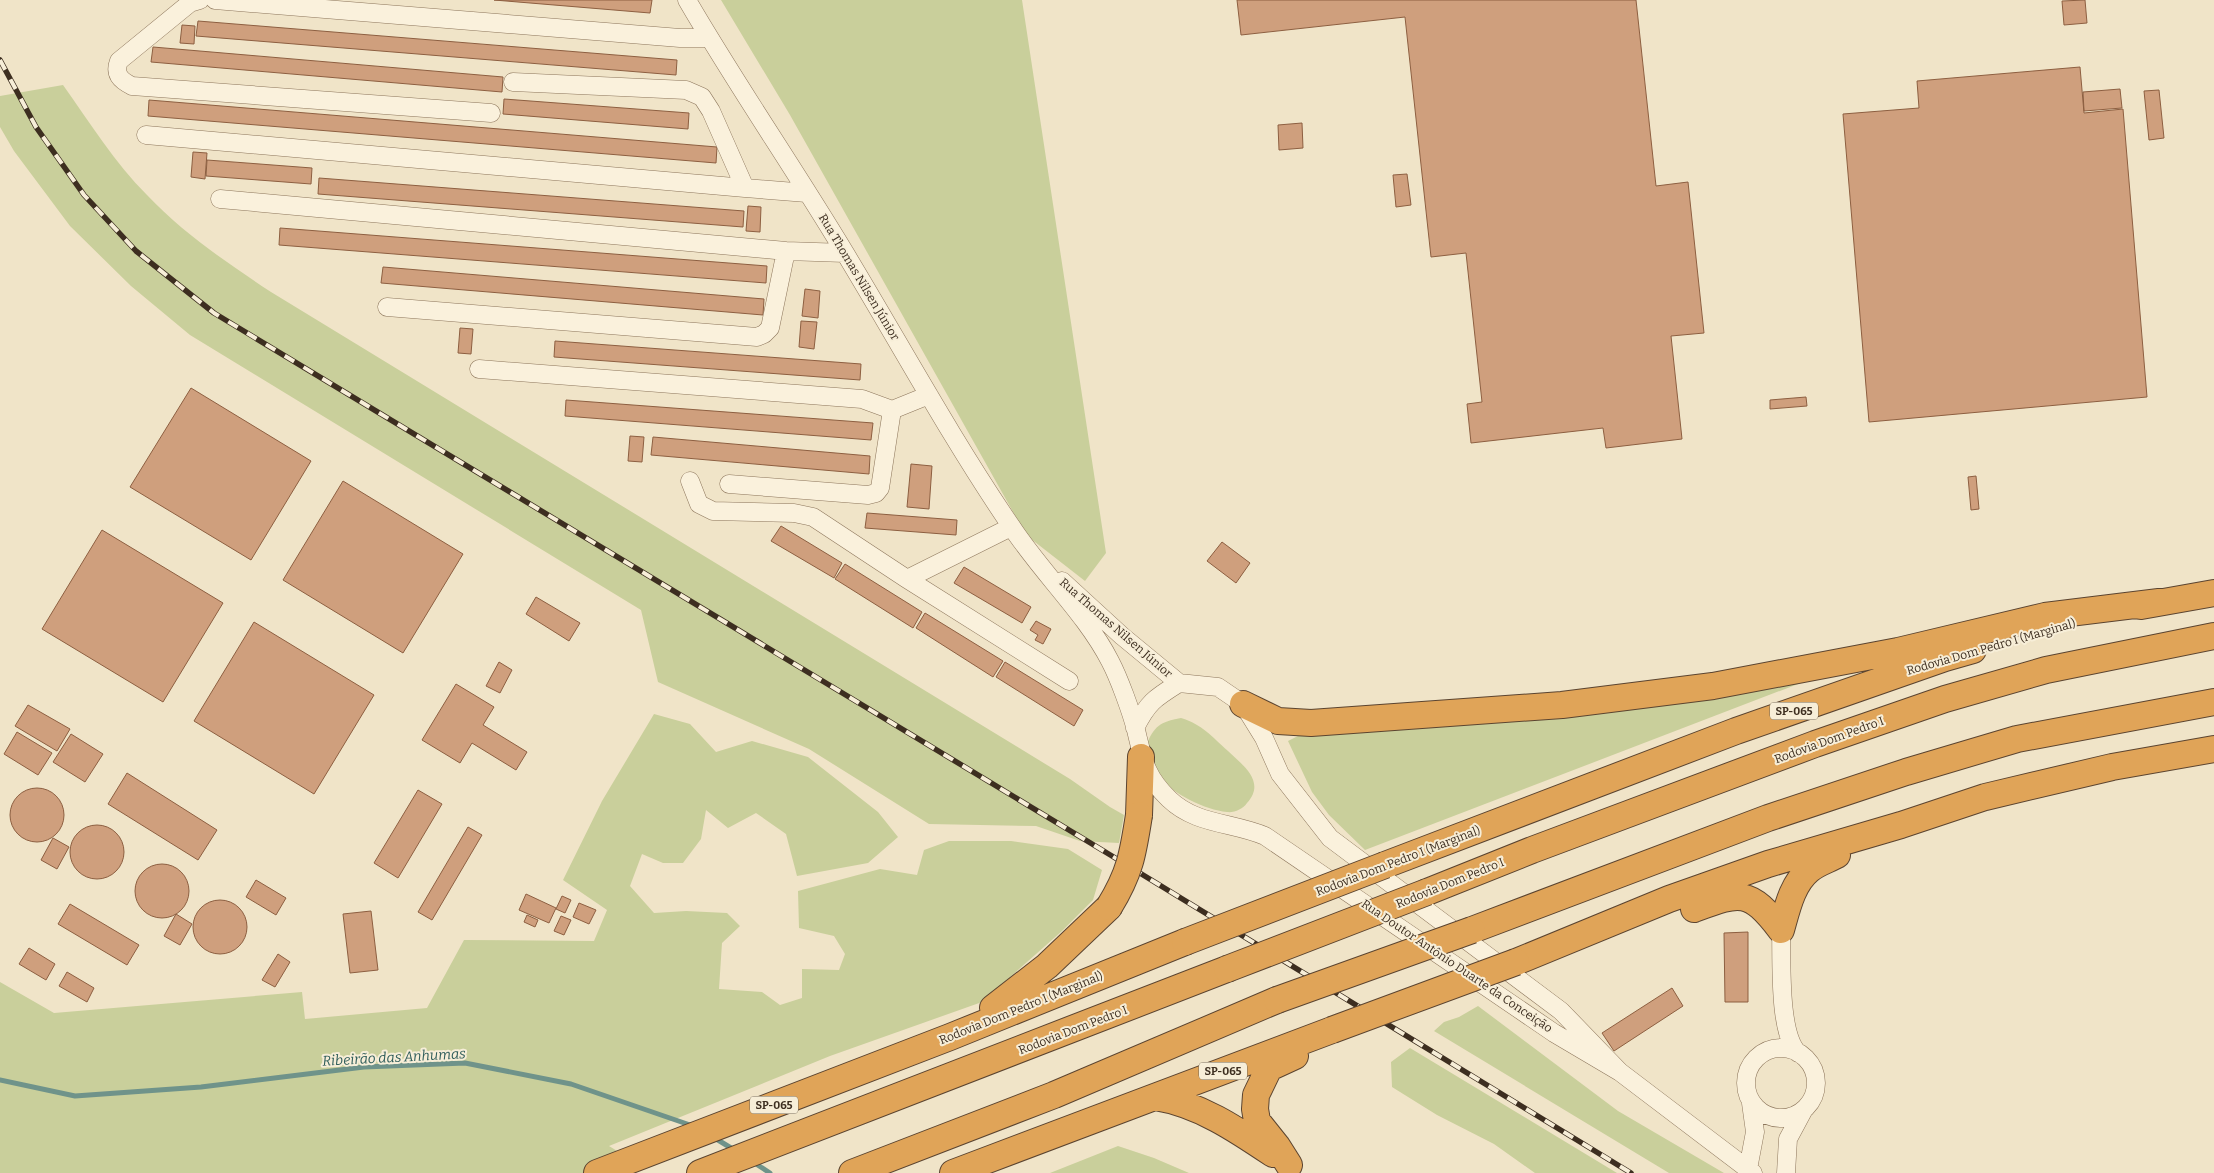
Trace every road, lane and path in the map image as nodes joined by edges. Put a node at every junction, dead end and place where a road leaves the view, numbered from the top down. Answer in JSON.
{"nodes":[{"id":1,"x":200,"y":0,"type":"edge"},
{"id":2,"x":215,"y":0,"type":"edge"},
{"id":3,"x":687,"y":0,"type":"edge"},
{"id":4,"x":709,"y":38,"type":"junction"},
{"id":5,"x":513,"y":82,"type":"dead end"},
{"id":6,"x":491,"y":113,"type":"dead end"},
{"id":7,"x":146,"y":135,"type":"dead end"},
{"id":8,"x":745,"y":188,"type":"junction"},
{"id":9,"x":807,"y":193,"type":"junction"},
{"id":10,"x":220,"y":200,"type":"dead end"},
{"id":11,"x":786,"y":250,"type":"junction"},
{"id":12,"x":845,"y":252,"type":"junction"},
{"id":13,"x":388,"y":307,"type":"dead end"},
{"id":14,"x":479,"y":369,"type":"dead end"},
{"id":15,"x":929,"y":396,"type":"junction"},
{"id":16,"x":892,"y":410,"type":"junction"},
{"id":17,"x":690,"y":481,"type":"dead end"},
{"id":18,"x":730,"y":484,"type":"dead end"},
{"id":19,"x":1011,"y":527,"type":"junction"},
{"id":20,"x":1031,"y":554,"type":"junction"},
{"id":21,"x":907,"y":579,"type":"junction"},
{"id":22,"x":2214,"y":593,"type":"edge"},
{"id":23,"x":2159,"y":602,"type":"junction"},
{"id":24,"x":2214,"y":636,"type":"edge"},
{"id":25,"x":1069,"y":681,"type":"dead end"},
{"id":26,"x":1179,"y":683,"type":"junction"},
{"id":27,"x":2214,"y":702,"type":"edge"},
{"id":28,"x":1243,"y":704,"type":"junction"},
{"id":29,"x":1135,"y":728,"type":"junction"},
{"id":30,"x":2214,"y":749,"type":"edge"},
{"id":31,"x":1141,"y":757,"type":"junction"},
{"id":32,"x":1280,"y":774,"type":"joint"},
{"id":33,"x":1900,"y":825,"type":"junction"},
{"id":34,"x":1244,"y":827,"type":"joint"},
{"id":35,"x":1781,"y":930,"type":"junction"},
{"id":36,"x":1567,"y":941,"type":"junction"},
{"id":37,"x":1783,"y":1000,"type":"junction"},
{"id":38,"x":1332,"y":1030,"type":"junction"},
{"id":39,"x":950,"y":1037,"type":"junction"},
{"id":40,"x":1798,"y":1052,"type":"junction"},
{"id":41,"x":1763,"y":1053,"type":"junction"},
{"id":42,"x":1620,"y":1072,"type":"junction"},
{"id":43,"x":1155,"y":1097,"type":"junction"},
{"id":44,"x":1751,"y":1103,"type":"junction"},
{"id":45,"x":1803,"y":1111,"type":"junction"},
{"id":46,"x":1751,"y":1171,"type":"edge"},
{"id":47,"x":597,"y":1173,"type":"edge"},
{"id":48,"x":700,"y":1173,"type":"edge"},
{"id":49,"x":852,"y":1173,"type":"edge"},
{"id":50,"x":953,"y":1173,"type":"edge"},
{"id":51,"x":1786,"y":1173,"type":"edge"}],
"edges":[{"from":1,"to":6,"type":"street"},
{"from":2,"to":4,"type":"street"},
{"from":3,"to":4,"type":"street","name":"Rua Thomas Nilsen Júnior"},
{"from":4,"to":9,"type":"street","name":"Rua Thomas Nilsen Júnior"},
{"from":5,"to":8,"type":"street"},
{"from":7,"to":8,"type":"street"},
{"from":8,"to":9,"type":"street"},
{"from":9,"to":12,"type":"street","name":"Rua Thomas Nilsen Júnior"},
{"from":10,"to":11,"type":"street"},
{"from":11,"to":12,"type":"street"},
{"from":11,"to":13,"type":"street"},
{"from":12,"to":15,"type":"street","name":"Rua Thomas Nilsen Júnior"},
{"from":14,"to":16,"type":"street"},
{"from":15,"to":16,"type":"street"},
{"from":15,"to":19,"type":"street","name":"Rua Thomas Nilsen Júnior"},
{"from":16,"to":18,"type":"street"},
{"from":17,"to":21,"type":"street"},
{"from":19,"to":20,"type":"street","name":"Rua Thomas Nilsen Júnior"},
{"from":19,"to":21,"type":"street"},
{"from":20,"to":26,"type":"street","name":"Rua Thomas Nilsen Júnior"},
{"from":20,"to":29,"type":"street","name":"Rua Thomas Nilsen Júnior"},
{"from":21,"to":25,"type":"street"},
{"from":22,"to":23,"type":"highway","name":"Rodovia Dom Pedro I (Marginal)","number":"SP-065"},
{"from":23,"to":28,"type":"highway"},
{"from":23,"to":39,"type":"highway","name":"Rodovia Dom Pedro I (Marginal)","number":"SP-065","bridge":true},
{"from":24,"to":48,"type":"highway","name":"Rodovia Dom Pedro I","bridge":true},
{"from":26,"to":28,"type":"street","name":"Rua Thomas Nilsen Júnior"},
{"from":26,"to":29,"type":"street"},
{"from":27,"to":49,"type":"highway","bridge":true},
{"from":28,"to":32,"type":"street","name":"Rua Thomas Nilsen Júnior"},
{"from":29,"to":31,"type":"street","name":"Rua Thomas Nilsen Júnior"},
{"from":30,"to":33,"type":"highway","number":"SP-065"},
{"from":31,"to":34,"type":"street","name":"Rua Thomas Nilsen Júnior"},
{"from":31,"to":39,"type":"highway","bridge":true},
{"from":32,"to":42,"type":"street","name":"Rua Doutor Antônio Duarte da Conceição"},
{"from":33,"to":35,"type":"highway"},
{"from":33,"to":36,"type":"highway","number":"SP-065"},
{"from":34,"to":42,"type":"street","name":"Rua Doutor Antônio Duarte da Conceição"},
{"from":35,"to":36,"type":"highway"},
{"from":35,"to":37,"type":"street"},
{"from":36,"to":38,"type":"highway","number":"SP-065","bridge":true},
{"from":37,"to":40,"type":"street"},
{"from":37,"to":41,"type":"street"},
{"from":38,"to":43,"type":"highway","number":"SP-065"},
{"from":38,"to":43,"type":"highway"},
{"from":39,"to":47,"type":"highway","name":"Rodovia Dom Pedro I (Marginal)","number":"SP-065"},
{"from":40,"to":41,"type":"street"},
{"from":40,"to":45,"type":"street"},
{"from":41,"to":44,"type":"street"},
{"from":42,"to":46,"type":"street","name":"Rua Doutor Antônio Duarte da Conceição"},
{"from":43,"to":50,"type":"highway","number":"SP-065"},
{"from":44,"to":45,"type":"street"},
{"from":44,"to":46,"type":"street"},
{"from":45,"to":51,"type":"street"}]}
